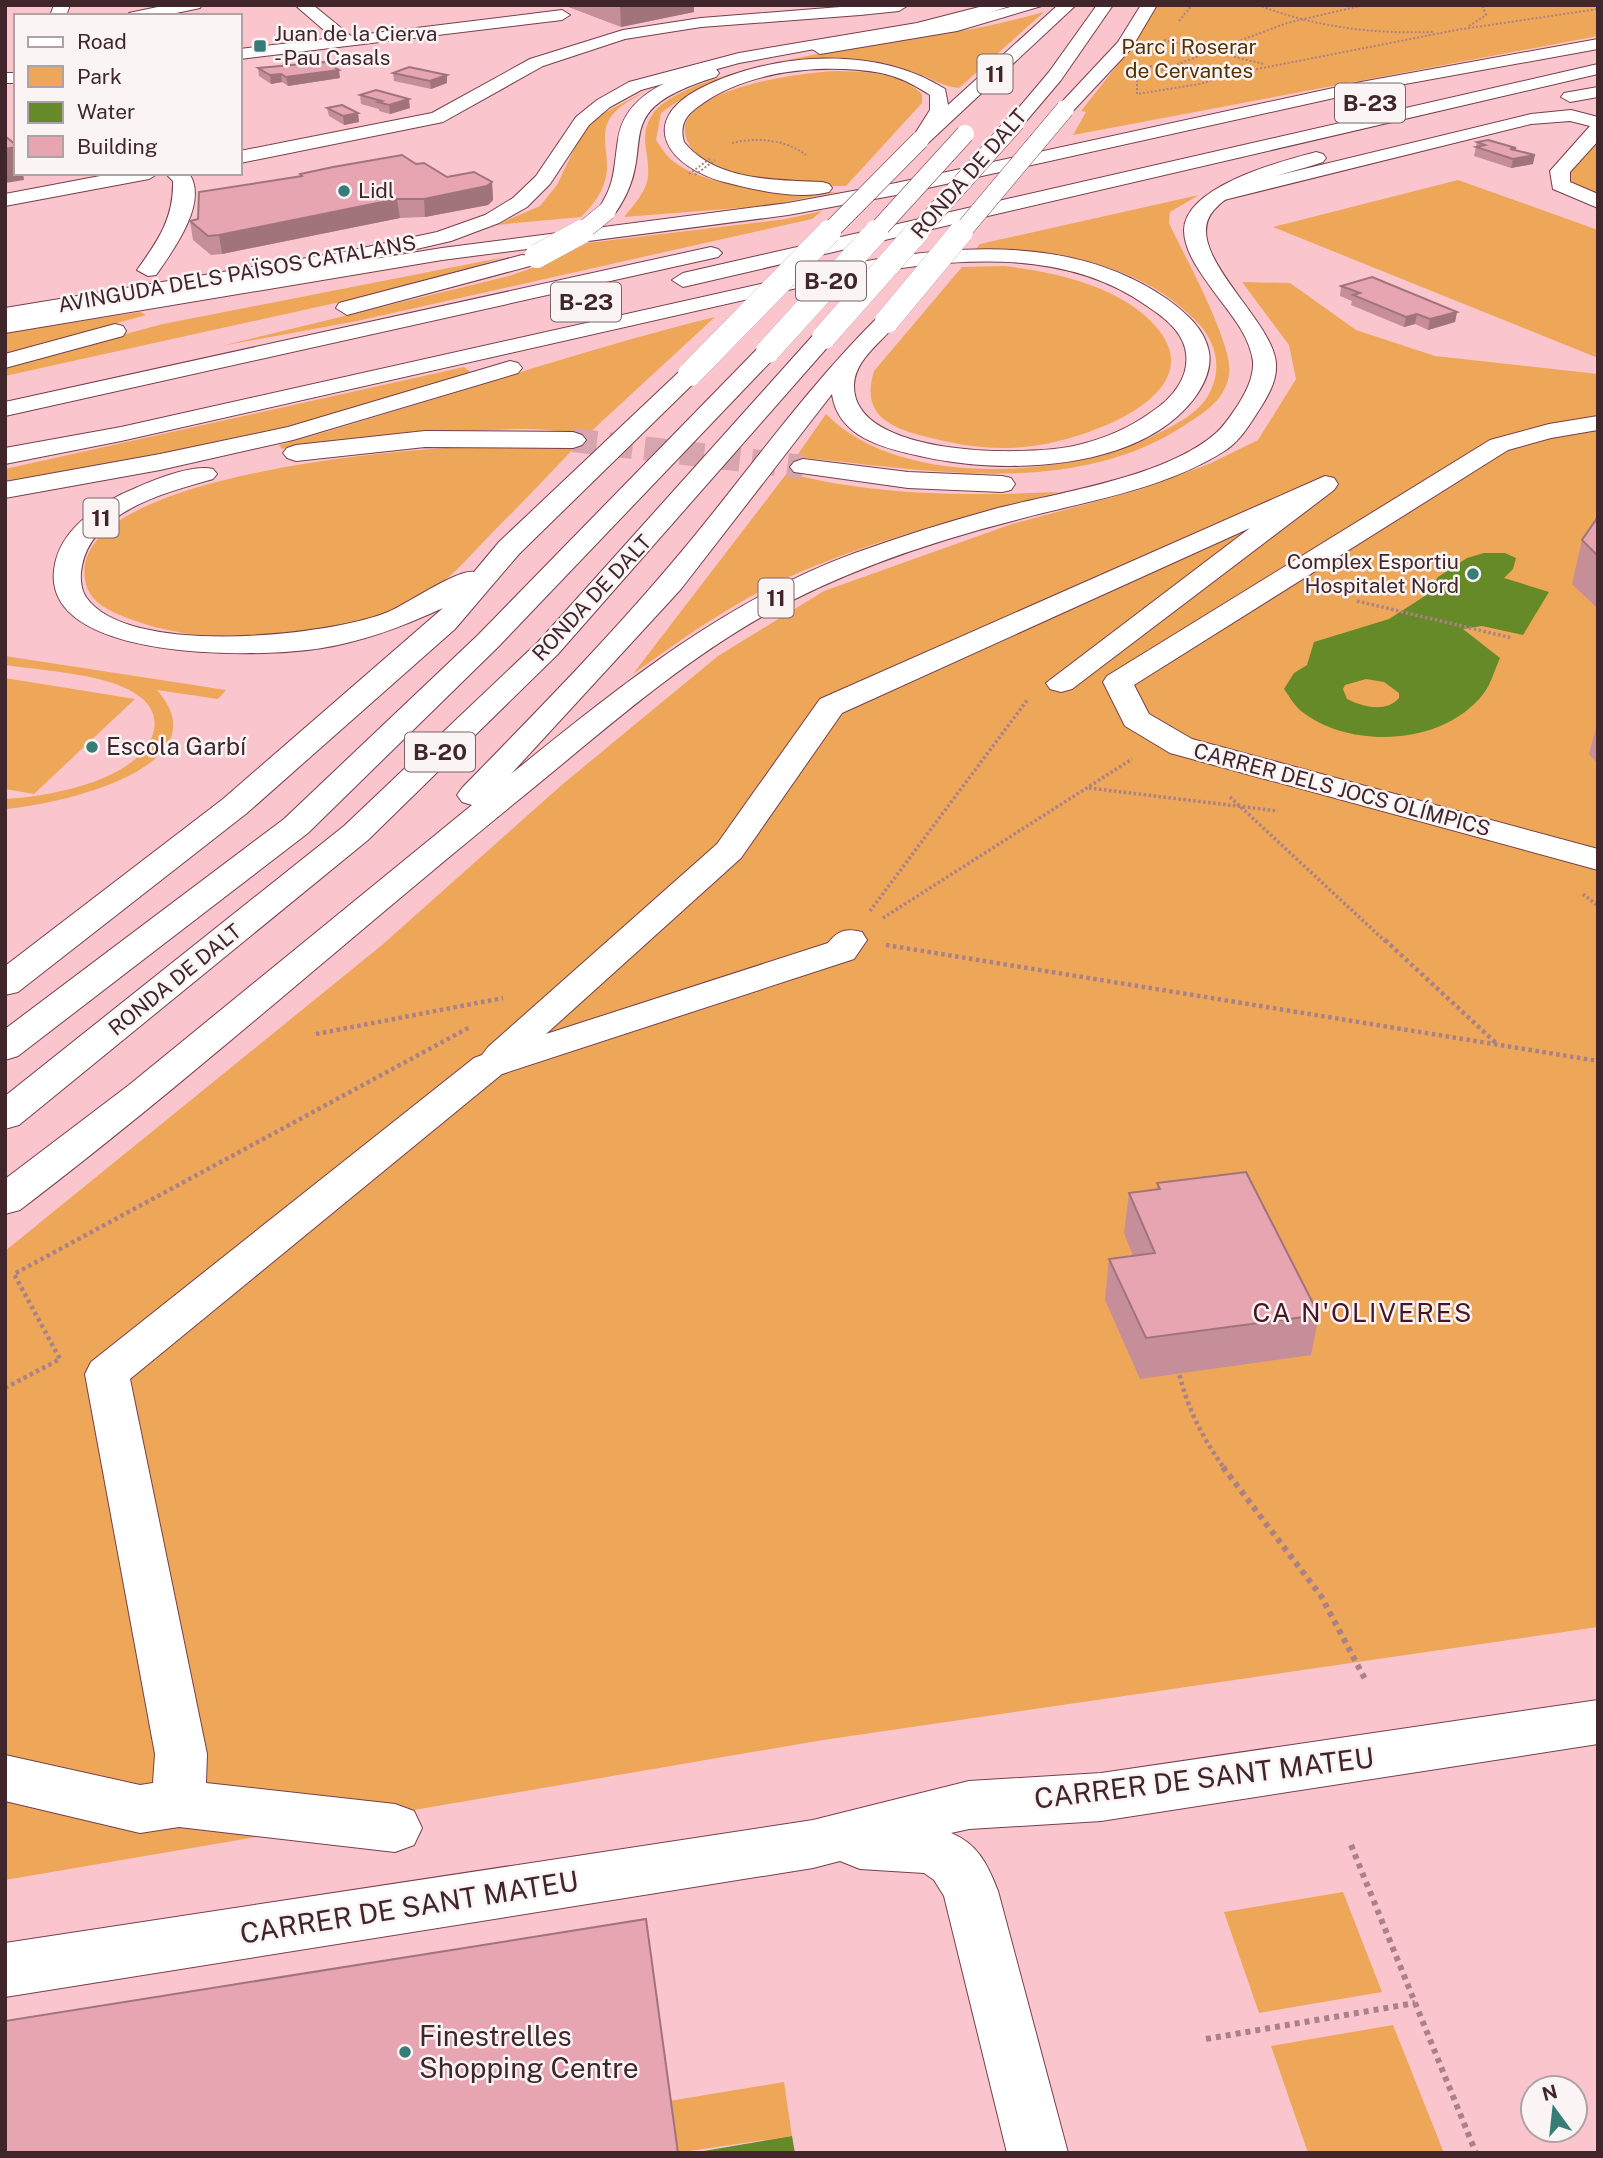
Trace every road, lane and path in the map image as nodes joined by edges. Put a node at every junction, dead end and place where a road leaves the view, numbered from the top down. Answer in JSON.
{"nodes":[{"id":1,"x":194,"y":5,"type":"edge"},
{"id":2,"x":303,"y":5,"type":"edge"},
{"id":3,"x":537,"y":5,"type":"edge"},
{"id":4,"x":903,"y":5,"type":"edge"},
{"id":5,"x":1005,"y":5,"type":"edge"},
{"id":6,"x":1037,"y":5,"type":"edge"},
{"id":7,"x":1071,"y":5,"type":"edge"},
{"id":8,"x":1105,"y":5,"type":"edge"},
{"id":9,"x":1149,"y":5,"type":"edge"},
{"id":10,"x":1192,"y":5,"type":"edge"},
{"id":11,"x":1258,"y":5,"type":"edge"},
{"id":12,"x":1364,"y":5,"type":"edge"},
{"id":13,"x":1482,"y":5,"type":"edge"},
{"id":14,"x":1598,"y":9,"type":"edge"},
{"id":15,"x":146,"y":14,"type":"edge"},
{"id":16,"x":562,"y":15,"type":"junction"},
{"id":17,"x":1303,"y":20,"type":"junction"},
{"id":18,"x":1117,"y":23,"type":"dead end"},
{"id":19,"x":1177,"y":23,"type":"dead end"},
{"id":20,"x":1456,"y":30,"type":"junction"},
{"id":21,"x":1170,"y":31,"type":"dead end"},
{"id":22,"x":619,"y":35,"type":"junction"},
{"id":23,"x":894,"y":37,"type":"junction"},
{"id":24,"x":347,"y":41,"type":"junction"},
{"id":25,"x":825,"y":43,"type":"junction"},
{"id":26,"x":1598,"y":44,"type":"edge"},
{"id":27,"x":1215,"y":52,"type":"junction"},
{"id":28,"x":242,"y":54,"type":"edge"},
{"id":29,"x":1598,"y":54,"type":"edge"},
{"id":30,"x":1142,"y":62,"type":"dead end"},
{"id":31,"x":1268,"y":65,"type":"junction"},
{"id":32,"x":1598,"y":69,"type":"edge"},
{"id":33,"x":1139,"y":70,"type":"dead end"},
{"id":34,"x":1161,"y":70,"type":"junction"},
{"id":35,"x":1222,"y":76,"type":"junction"},
{"id":36,"x":1016,"y":77,"type":"dead end"},
{"id":37,"x":1598,"y":86,"type":"edge"},
{"id":38,"x":1084,"y":87,"type":"junction"},
{"id":39,"x":1598,"y":92,"type":"edge"},
{"id":40,"x":1570,"y":97,"type":"junction"},
{"id":41,"x":1597,"y":124,"type":"edge"},
{"id":42,"x":969,"y":129,"type":"dead end"},
{"id":43,"x":920,"y":140,"type":"junction"},
{"id":44,"x":728,"y":145,"type":"dead end"},
{"id":45,"x":715,"y":153,"type":"dead end"},
{"id":46,"x":242,"y":157,"type":"edge"},
{"id":47,"x":1453,"y":157,"type":"dead end"},
{"id":48,"x":1316,"y":158,"type":"junction"},
{"id":49,"x":713,"y":159,"type":"junction"},
{"id":50,"x":814,"y":160,"type":"dead end"},
{"id":51,"x":1008,"y":163,"type":"junction"},
{"id":52,"x":688,"y":174,"type":"dead end"},
{"id":53,"x":128,"y":175,"type":"edge"},
{"id":54,"x":178,"y":175,"type":"edge"},
{"id":55,"x":695,"y":175,"type":"dead end"},
{"id":56,"x":66,"y":181,"type":"edge"},
{"id":57,"x":1224,"y":194,"type":"junction"},
{"id":58,"x":1593,"y":198,"type":"edge"},
{"id":59,"x":5,"y":200,"type":"edge"},
{"id":60,"x":538,"y":248,"type":"junction"},
{"id":61,"x":1027,"y":258,"type":"junction"},
{"id":62,"x":148,"y":270,"type":"dead end"},
{"id":63,"x":321,"y":314,"type":"dead end"},
{"id":64,"x":5,"y":315,"type":"edge"},
{"id":65,"x":5,"y":326,"type":"edge"},
{"id":66,"x":431,"y":337,"type":"dead end"},
{"id":67,"x":859,"y":349,"type":"junction"},
{"id":68,"x":456,"y":357,"type":"junction"},
{"id":69,"x":5,"y":361,"type":"edge"},
{"id":70,"x":5,"y":409,"type":"edge"},
{"id":71,"x":1245,"y":412,"type":"junction"},
{"id":72,"x":1598,"y":423,"type":"edge"},
{"id":73,"x":573,"y":440,"type":"tunnel mouth"},
{"id":74,"x":306,"y":452,"type":"junction"},
{"id":75,"x":5,"y":456,"type":"edge"},
{"id":76,"x":803,"y":467,"type":"tunnel mouth"},
{"id":77,"x":5,"y":490,"type":"edge"},
{"id":78,"x":5,"y":498,"type":"edge"},
{"id":79,"x":509,"y":548,"type":"junction"},
{"id":80,"x":1357,"y":601,"type":"dead end"},
{"id":81,"x":1512,"y":638,"type":"dead end"},
{"id":82,"x":1053,"y":680,"type":"junction"},
{"id":83,"x":1128,"y":702,"type":"junction"},
{"id":84,"x":1167,"y":738,"type":"junction"},
{"id":85,"x":1223,"y":790,"type":"dead end"},
{"id":86,"x":1598,"y":860,"type":"edge"},
{"id":87,"x":368,"y":905,"type":"junction"},
{"id":88,"x":849,"y":940,"type":"junction"},
{"id":89,"x":5,"y":984,"type":"edge"},
{"id":90,"x":508,"y":998,"type":"dead end"},
{"id":91,"x":475,"y":1024,"type":"dead end"},
{"id":92,"x":316,"y":1034,"type":"dead end"},
{"id":93,"x":1497,"y":1044,"type":"junction"},
{"id":94,"x":5,"y":1048,"type":"edge"},
{"id":95,"x":1598,"y":1061,"type":"edge"},
{"id":96,"x":488,"y":1066,"type":"junction"},
{"id":97,"x":5,"y":1116,"type":"edge"},
{"id":98,"x":5,"y":1200,"type":"edge"},
{"id":99,"x":1177,"y":1357,"type":"edge"},
{"id":100,"x":5,"y":1388,"type":"edge"},
{"id":101,"x":1366,"y":1681,"type":"dead end"},
{"id":102,"x":1598,"y":1722,"type":"edge"},
{"id":103,"x":5,"y":1778,"type":"edge"},
{"id":104,"x":179,"y":1802,"type":"junction"},
{"id":105,"x":395,"y":1828,"type":"dead end"},
{"id":106,"x":813,"y":1843,"type":"junction"},
{"id":107,"x":1351,"y":1845,"type":"dead end"},
{"id":108,"x":5,"y":1970,"type":"edge"},
{"id":109,"x":1415,"y":2003,"type":"junction"},
{"id":110,"x":1206,"y":2039,"type":"dead end"},
{"id":111,"x":1038,"y":2153,"type":"edge"},
{"id":112,"x":1476,"y":2153,"type":"edge"}],
"edges":[{"from":1,"to":15,"type":"main road"},
{"from":2,"to":24,"type":"main road"},
{"from":3,"to":16,"type":"main road"},
{"from":4,"to":22,"type":"main road"},
{"from":5,"to":25,"type":"main road"},
{"from":6,"to":23,"type":"main road"},
{"from":7,"to":36,"type":"main road","name":"RONDA DE DALT"},
{"from":7,"to":43,"type":"main road","number":"11"},
{"from":8,"to":97,"type":"main road","name":"RONDA DE DALT","number":"B-20","bridge":true},
{"from":9,"to":38,"type":"main road"},
{"from":10,"to":19,"type":"path"},
{"from":11,"to":17,"type":"path"},
{"from":12,"to":17,"type":"path"},
{"from":13,"to":20,"type":"path"},
{"from":14,"to":20,"type":"path"},
{"from":16,"to":22,"type":"main road"},
{"from":16,"to":24,"type":"main road"},
{"from":17,"to":20,"type":"path"},
{"from":17,"to":27,"type":"path"},
{"from":18,"to":38,"type":"main road"},
{"from":20,"to":31,"type":"path"},
{"from":21,"to":27,"type":"path"},
{"from":22,"to":46,"type":"main road"},
{"from":23,"to":25,"type":"main road"},
{"from":23,"to":60,"type":"main road","bridge":true},
{"from":24,"to":28,"type":"main road"},
{"from":25,"to":64,"type":"main road","name":"AVINGUDA DELS PAÏSOS CATALANS"},
{"from":26,"to":51,"type":"main road"},
{"from":27,"to":31,"type":"path"},
{"from":27,"to":34,"type":"path"},
{"from":29,"to":70,"type":"main road","number":"B-23"},
{"from":30,"to":34,"type":"path"},
{"from":31,"to":35,"type":"path"},
{"from":32,"to":66,"type":"main road","number":"B-23"},
{"from":33,"to":35,"type":"path"},
{"from":34,"to":35,"type":"path"},
{"from":37,"to":40,"type":"main road"},
{"from":38,"to":67,"type":"main road","bridge":true},
{"from":39,"to":40,"type":"main road"},
{"from":40,"to":48,"type":"main road"},
{"from":41,"to":47,"type":"main road"},
{"from":41,"to":57,"type":"main road"},
{"from":41,"to":58,"type":"main road"},
{"from":42,"to":94,"type":"main road","name":"RONDA DE DALT","number":"B-20","bridge":true},
{"from":43,"to":51,"type":"main road"},
{"from":43,"to":79,"type":"main road","bridge":true},
{"from":44,"to":50,"type":"path"},
{"from":45,"to":49,"type":"path"},
{"from":48,"to":57,"type":"main road"},
{"from":48,"to":68,"type":"main road"},
{"from":49,"to":52,"type":"path","bridge":true},
{"from":49,"to":55,"type":"path","bridge":true},
{"from":51,"to":60,"type":"main road"},
{"from":53,"to":56,"type":"main road"},
{"from":54,"to":62,"type":"main road"},
{"from":56,"to":59,"type":"main road"},
{"from":57,"to":71,"type":"main road"},
{"from":60,"to":63,"type":"main road"},
{"from":60,"to":65,"type":"main road"},
{"from":60,"to":69,"type":"main road"},
{"from":61,"to":67,"type":"main road"},
{"from":61,"to":68,"type":"main road"},
{"from":61,"to":77,"type":"main road"},
{"from":67,"to":87,"type":"main road"},
{"from":68,"to":75,"type":"main road"},
{"from":71,"to":76,"type":"main road"},
{"from":71,"to":87,"type":"main road","number":"11"},
{"from":72,"to":83,"type":"main road"},
{"from":73,"to":74,"type":"main road"},
{"from":74,"to":78,"type":"main road"},
{"from":74,"to":79,"type":"main road","number":"11"},
{"from":79,"to":89,"type":"main road"},
{"from":80,"to":81,"type":"path"},
{"from":82,"to":83,"type":"main road"},
{"from":82,"to":88,"type":"path"},
{"from":82,"to":96,"type":"main road"},
{"from":83,"to":84,"type":"main road","name":"CARRER DELS JOCS OLÍMPICS"},
{"from":84,"to":86,"type":"main road","name":"CARRER DELS JOCS OLÍMPICS"},
{"from":84,"to":88,"type":"path"},
{"from":85,"to":93,"type":"path"},
{"from":87,"to":98,"type":"main road"},
{"from":88,"to":93,"type":"path"},
{"from":88,"to":96,"type":"main road"},
{"from":90,"to":92,"type":"path"},
{"from":91,"to":100,"type":"path"},
{"from":93,"to":95,"type":"path"},
{"from":96,"to":104,"type":"main road"},
{"from":99,"to":101,"type":"path"},
{"from":102,"to":106,"type":"main road","name":"CARRER DE SANT MATEU"},
{"from":103,"to":104,"type":"main road"},
{"from":104,"to":105,"type":"main road"},
{"from":106,"to":108,"type":"main road","name":"CARRER DE SANT MATEU"},
{"from":106,"to":111,"type":"main road","name":"CARRER DE SANT MATEU"},
{"from":107,"to":109,"type":"path"},
{"from":109,"to":110,"type":"path"},
{"from":109,"to":112,"type":"path"}]}
